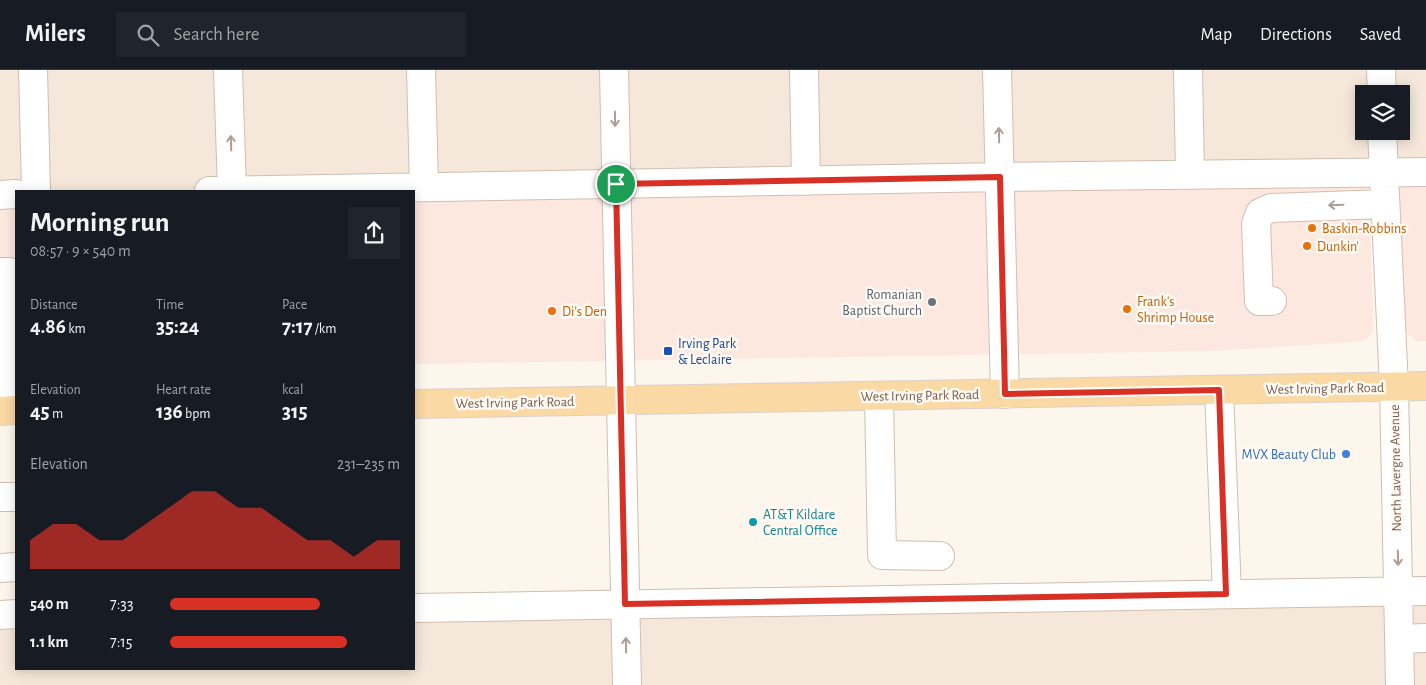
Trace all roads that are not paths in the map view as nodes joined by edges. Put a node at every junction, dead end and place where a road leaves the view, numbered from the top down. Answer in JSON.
{"nodes":[{"id":1,"x":33,"y":70,"type":"edge"},
{"id":2,"x":228,"y":70,"type":"edge"},
{"id":3,"x":421,"y":70,"type":"edge"},
{"id":4,"x":614,"y":70,"type":"edge"},
{"id":5,"x":804,"y":70,"type":"edge"},
{"id":6,"x":997,"y":70,"type":"edge"},
{"id":7,"x":1188,"y":70,"type":"edge"},
{"id":8,"x":1381,"y":70,"type":"edge"},
{"id":9,"x":1382,"y":85,"type":"edge"},
{"id":10,"x":1382,"y":140,"type":"edge"},
{"id":11,"x":1426,"y":172,"type":"edge"},
{"id":12,"x":1383,"y":173,"type":"junction"},
{"id":13,"x":1190,"y":175,"type":"junction"},
{"id":14,"x":1000,"y":177,"type":"junction"},
{"id":15,"x":806,"y":181,"type":"junction"},
{"id":16,"x":616,"y":184,"type":"junction"},
{"id":17,"x":424,"y":187,"type":"junction"},
{"id":18,"x":36,"y":190,"type":"edge"},
{"id":19,"x":232,"y":190,"type":"edge"},
{"id":20,"x":280,"y":190,"type":"edge"},
{"id":21,"x":15,"y":194,"type":"edge"},
{"id":22,"x":0,"y":195,"type":"edge"},
{"id":23,"x":1385,"y":204,"type":"junction"},
{"id":24,"x":0,"y":272,"type":"edge"},
{"id":25,"x":1272,"y":301,"type":"dead end"},
{"id":26,"x":1426,"y":386,"type":"edge"},
{"id":27,"x":1394,"y":387,"type":"junction"},
{"id":28,"x":1219,"y":390,"type":"junction"},
{"id":29,"x":1005,"y":394,"type":"junction"},
{"id":30,"x":879,"y":396,"type":"junction"},
{"id":31,"x":621,"y":400,"type":"junction"},
{"id":32,"x":415,"y":404,"type":"edge"},
{"id":33,"x":9,"y":411,"type":"edge"},
{"id":34,"x":0,"y":497,"type":"edge"},
{"id":35,"x":15,"y":497,"type":"edge"},
{"id":36,"x":940,"y":556,"type":"dead end"},
{"id":37,"x":15,"y":567,"type":"edge"},
{"id":38,"x":0,"y":568,"type":"edge"},
{"id":39,"x":1398,"y":591,"type":"junction"},
{"id":40,"x":1426,"y":591,"type":"edge"},
{"id":41,"x":1226,"y":594,"type":"junction"},
{"id":42,"x":625,"y":604,"type":"junction"},
{"id":43,"x":415,"y":608,"type":"edge"},
{"id":44,"x":15,"y":614,"type":"edge"},
{"id":45,"x":0,"y":615,"type":"edge"},
{"id":46,"x":1399,"y":638,"type":"junction"},
{"id":47,"x":1426,"y":638,"type":"edge"},
{"id":48,"x":627,"y":685,"type":"edge"},
{"id":49,"x":1400,"y":685,"type":"edge"}],
"edges":[{"from":1,"to":18,"type":"street"},
{"from":19,"to":2,"type":"street","one_way":true},
{"from":3,"to":17,"type":"street"},
{"from":4,"to":16,"type":"street","one_way":true},
{"from":5,"to":15,"type":"street"},
{"from":14,"to":6,"type":"street","one_way":true},
{"from":7,"to":13,"type":"street"},
{"from":8,"to":9,"type":"street"},
{"from":10,"to":12,"type":"street","name":"North Lavergne Avenue"},
{"from":11,"to":12,"type":"street"},
{"from":12,"to":13,"type":"street"},
{"from":12,"to":23,"type":"street","name":"North Lavergne Avenue"},
{"from":13,"to":14,"type":"street"},
{"from":14,"to":15,"type":"street"},
{"from":14,"to":29,"type":"street"},
{"from":15,"to":16,"type":"street"},
{"from":16,"to":17,"type":"street"},
{"from":16,"to":31,"type":"street"},
{"from":17,"to":20,"type":"street"},
{"from":21,"to":22,"type":"street"},
{"from":23,"to":25,"type":"street","one_way":true},
{"from":23,"to":27,"type":"street","name":"North Lavergne Avenue"},
{"from":24,"to":33,"type":"street"},
{"from":26,"to":27,"type":"main road","name":"West Irving Park Road"},
{"from":27,"to":28,"type":"main road","name":"West Irving Park Road"},
{"from":27,"to":39,"type":"street","name":"North Lavergne Avenue","one_way":true},
{"from":28,"to":29,"type":"main road","name":"West Irving Park Road"},
{"from":28,"to":41,"type":"street"},
{"from":29,"to":30,"type":"main road","name":"West Irving Park Road"},
{"from":30,"to":31,"type":"main road","name":"West Irving Park Road"},
{"from":30,"to":36,"type":"street"},
{"from":31,"to":32,"type":"main road","name":"West Irving Park Road"},
{"from":31,"to":42,"type":"street"},
{"from":34,"to":35,"type":"street"},
{"from":37,"to":38,"type":"street"},
{"from":39,"to":40,"type":"street"},
{"from":39,"to":41,"type":"street"},
{"from":39,"to":46,"type":"street","name":"North Lavergne Avenue"},
{"from":41,"to":42,"type":"street"},
{"from":42,"to":43,"type":"street"},
{"from":48,"to":42,"type":"street","one_way":true},
{"from":44,"to":45,"type":"street"},
{"from":46,"to":47,"type":"street"},
{"from":46,"to":49,"type":"street","name":"North Lavergne Avenue"}]}
